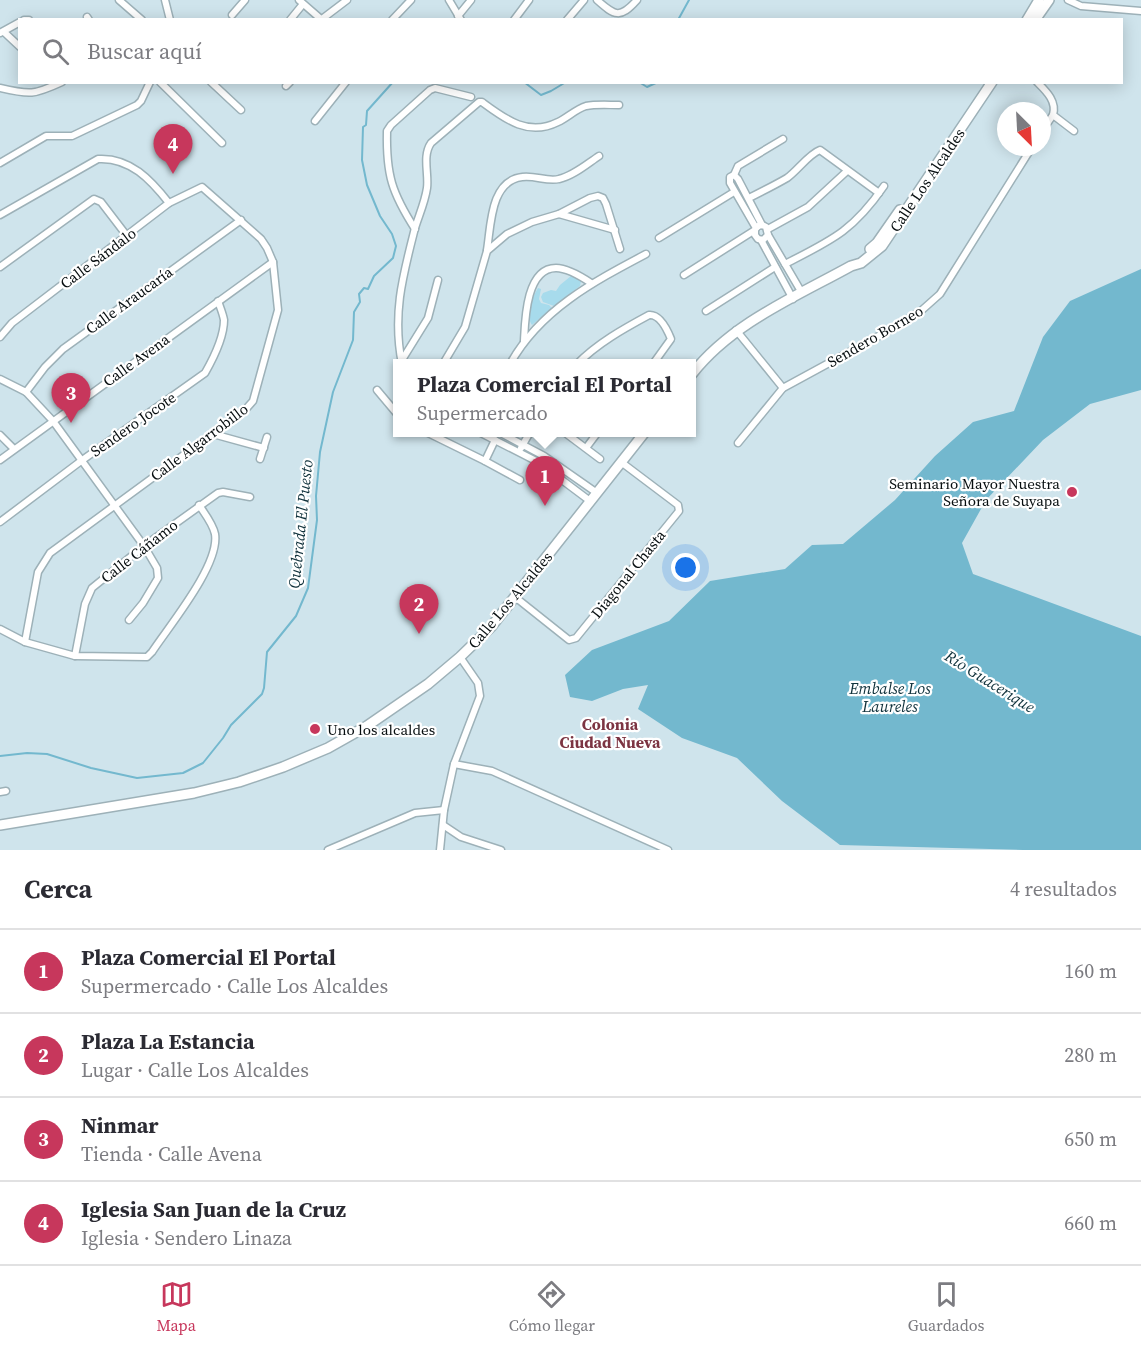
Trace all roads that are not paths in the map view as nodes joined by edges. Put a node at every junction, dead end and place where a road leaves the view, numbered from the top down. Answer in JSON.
{"nodes":[{"id":1,"x":119,"y":0,"type":"edge"},
{"id":2,"x":165,"y":0,"type":"edge"},
{"id":3,"x":245,"y":0,"type":"edge"},
{"id":4,"x":347,"y":0,"type":"edge"},
{"id":5,"x":411,"y":0,"type":"edge"},
{"id":6,"x":449,"y":0,"type":"edge"},
{"id":7,"x":471,"y":0,"type":"edge"},
{"id":8,"x":529,"y":0,"type":"edge"},
{"id":9,"x":584,"y":0,"type":"edge"},
{"id":10,"x":597,"y":0,"type":"edge"},
{"id":11,"x":637,"y":0,"type":"edge"},
{"id":12,"x":1039,"y":0,"type":"edge"},
{"id":13,"x":1044,"y":0,"type":"edge"},
{"id":14,"x":1049,"y":0,"type":"edge"},
{"id":15,"x":1054,"y":0,"type":"edge"},
{"id":16,"x":1068,"y":0,"type":"edge"},
{"id":17,"x":301,"y":2,"type":"edge"},
{"id":18,"x":1141,"y":11,"type":"edge"},
{"id":19,"x":232,"y":15,"type":"dead end"},
{"id":20,"x":140,"y":18,"type":"edge"},
{"id":21,"x":170,"y":18,"type":"edge"},
{"id":22,"x":291,"y":18,"type":"edge"},
{"id":23,"x":321,"y":18,"type":"edge"},
{"id":24,"x":323,"y":18,"type":"edge"},
{"id":25,"x":394,"y":18,"type":"edge"},
{"id":26,"x":459,"y":18,"type":"edge"},
{"id":27,"x":516,"y":18,"type":"edge"},
{"id":28,"x":569,"y":18,"type":"edge"},
{"id":29,"x":1029,"y":18,"type":"edge"},
{"id":30,"x":1030,"y":18,"type":"edge"},
{"id":31,"x":1036,"y":18,"type":"edge"},
{"id":32,"x":1041,"y":18,"type":"edge"},
{"id":33,"x":18,"y":23,"type":"edge"},
{"id":34,"x":2,"y":33,"type":"edge"},
{"id":35,"x":18,"y":45,"type":"edge"},
{"id":36,"x":58,"y":84,"type":"edge"},
{"id":37,"x":149,"y":84,"type":"edge"},
{"id":38,"x":162,"y":84,"type":"edge"},
{"id":39,"x":213,"y":84,"type":"edge"},
{"id":40,"x":344,"y":84,"type":"edge"},
{"id":41,"x":985,"y":84,"type":"edge"},
{"id":42,"x":991,"y":84,"type":"edge"},
{"id":43,"x":1039,"y":84,"type":"edge"},
{"id":44,"x":0,"y":88,"type":"edge"},
{"id":45,"x":471,"y":97,"type":"dead end"},
{"id":46,"x":619,"y":105,"type":"dead end"},
{"id":47,"x":241,"y":110,"type":"dead end"},
{"id":48,"x":1053,"y":115,"type":"junction"},
{"id":49,"x":1051,"y":118,"type":"edge"},
{"id":50,"x":315,"y":122,"type":"dead end"},
{"id":51,"x":1074,"y":131,"type":"dead end"},
{"id":52,"x":783,"y":139,"type":"dead end"},
{"id":53,"x":222,"y":143,"type":"dead end"},
{"id":54,"x":599,"y":156,"type":"dead end"},
{"id":55,"x":1026,"y":156,"type":"edge"},
{"id":56,"x":0,"y":163,"type":"edge"},
{"id":57,"x":847,"y":171,"type":"junction"},
{"id":58,"x":734,"y":175,"type":"junction"},
{"id":59,"x":202,"y":186,"type":"joint"},
{"id":60,"x":884,"y":186,"type":"dead end"},
{"id":61,"x":734,"y":192,"type":"junction"},
{"id":62,"x":879,"y":193,"type":"junction"},
{"id":63,"x":749,"y":198,"type":"junction"},
{"id":64,"x":170,"y":204,"type":"junction"},
{"id":65,"x":559,"y":214,"type":"junction"},
{"id":66,"x":0,"y":215,"type":"edge"},
{"id":67,"x":241,"y":220,"type":"junction"},
{"id":68,"x":415,"y":229,"type":"junction"},
{"id":69,"x":762,"y":229,"type":"junction"},
{"id":70,"x":615,"y":230,"type":"junction"},
{"id":71,"x":127,"y":236,"type":"junction"},
{"id":72,"x":658,"y":238,"type":"dead end"},
{"id":73,"x":760,"y":240,"type":"junction"},
{"id":74,"x":620,"y":249,"type":"dead end"},
{"id":75,"x":487,"y":251,"type":"junction"},
{"id":76,"x":646,"y":254,"type":"dead end"},
{"id":77,"x":273,"y":262,"type":"junction"},
{"id":78,"x":785,"y":264,"type":"junction"},
{"id":79,"x":851,"y":266,"type":"junction"},
{"id":80,"x":0,"y":267,"type":"edge"},
{"id":81,"x":775,"y":267,"type":"junction"},
{"id":82,"x":684,"y":275,"type":"dead end"},
{"id":83,"x":438,"y":280,"type":"dead end"},
{"id":84,"x":591,"y":283,"type":"junction"},
{"id":85,"x":802,"y":293,"type":"junction"},
{"id":86,"x":793,"y":298,"type":"junction"},
{"id":87,"x":218,"y":301,"type":"junction"},
{"id":88,"x":706,"y":311,"type":"dead end"},
{"id":89,"x":736,"y":330,"type":"junction"},
{"id":90,"x":0,"y":338,"type":"edge"},
{"id":91,"x":524,"y":341,"type":"junction"},
{"id":92,"x":402,"y":359,"type":"edge"},
{"id":93,"x":404,"y":359,"type":"edge"},
{"id":94,"x":445,"y":359,"type":"edge"},
{"id":95,"x":513,"y":359,"type":"edge"},
{"id":96,"x":582,"y":359,"type":"edge"},
{"id":97,"x":656,"y":359,"type":"edge"},
{"id":98,"x":696,"y":370,"type":"edge"},
{"id":99,"x":0,"y":379,"type":"edge"},
{"id":100,"x":783,"y":388,"type":"junction"},
{"id":101,"x":377,"y":390,"type":"dead end"},
{"id":102,"x":26,"y":392,"type":"junction"},
{"id":103,"x":393,"y":409,"type":"edge"},
{"id":104,"x":53,"y":421,"type":"junction"},
{"id":105,"x":213,"y":434,"type":"junction"},
{"id":106,"x":0,"y":435,"type":"edge"},
{"id":107,"x":267,"y":437,"type":"dead end"},
{"id":108,"x":436,"y":437,"type":"edge"},
{"id":109,"x":489,"y":437,"type":"edge"},
{"id":110,"x":506,"y":437,"type":"edge"},
{"id":111,"x":527,"y":437,"type":"edge"},
{"id":112,"x":571,"y":437,"type":"edge"},
{"id":113,"x":594,"y":437,"type":"edge"},
{"id":114,"x":641,"y":437,"type":"edge"},
{"id":115,"x":495,"y":440,"type":"junction"},
{"id":116,"x":738,"y":443,"type":"dead end"},
{"id":117,"x":521,"y":447,"type":"junction"},
{"id":118,"x":264,"y":448,"type":"junction"},
{"id":119,"x":586,"y":448,"type":"junction"},
{"id":120,"x":14,"y":449,"type":"junction"},
{"id":121,"x":261,"y":459,"type":"dead end"},
{"id":122,"x":600,"y":459,"type":"dead end"},
{"id":123,"x":0,"y":460,"type":"edge"},
{"id":124,"x":81,"y":461,"type":"junction"},
{"id":125,"x":486,"y":461,"type":"junction"},
{"id":126,"x":621,"y":462,"type":"junction"},
{"id":127,"x":520,"y":480,"type":"dead end"},
{"id":128,"x":250,"y":497,"type":"dead end"},
{"id":129,"x":593,"y":497,"type":"junction"},
{"id":130,"x":114,"y":505,"type":"junction"},
{"id":131,"x":199,"y":505,"type":"junction"},
{"id":132,"x":0,"y":522,"type":"edge"},
{"id":133,"x":144,"y":546,"type":"junction"},
{"id":134,"x":515,"y":597,"type":"junction"},
{"id":135,"x":129,"y":620,"type":"dead end"},
{"id":136,"x":0,"y":629,"type":"edge"},
{"id":137,"x":25,"y":642,"type":"junction"},
{"id":138,"x":75,"y":656,"type":"junction"},
{"id":139,"x":460,"y":657,"type":"junction"},
{"id":140,"x":454,"y":764,"type":"junction"},
{"id":141,"x":444,"y":810,"type":"junction"},
{"id":142,"x":0,"y":825,"type":"edge"},
{"id":143,"x":443,"y":825,"type":"junction"},
{"id":144,"x":328,"y":850,"type":"edge"},
{"id":145,"x":440,"y":850,"type":"edge"},
{"id":146,"x":501,"y":850,"type":"edge"},
{"id":147,"x":668,"y":850,"type":"edge"}],
"edges":[{"from":1,"to":20,"type":"street"},
{"from":2,"to":21,"type":"street"},
{"from":3,"to":19,"type":"street"},
{"from":4,"to":24,"type":"street"},
{"from":5,"to":25,"type":"street"},
{"from":6,"to":26,"type":"street"},
{"from":7,"to":26,"type":"street"},
{"from":8,"to":27,"type":"street"},
{"from":9,"to":28,"type":"street"},
{"from":10,"to":11,"type":"street"},
{"from":12,"to":29,"type":"main road"},
{"from":13,"to":30,"type":"main road"},
{"from":14,"to":31,"type":"main road"},
{"from":15,"to":32,"type":"main road"},
{"from":16,"to":18,"type":"street"},
{"from":17,"to":22,"type":"street"},
{"from":17,"to":23,"type":"street"},
{"from":33,"to":34,"type":"street"},
{"from":34,"to":35,"type":"street"},
{"from":36,"to":44,"type":"street"},
{"from":37,"to":56,"type":"street"},
{"from":38,"to":53,"type":"street"},
{"from":39,"to":47,"type":"street"},
{"from":40,"to":50,"type":"street"},
{"from":41,"to":79,"type":"main road","name":"Calle Los Alcaldes"},
{"from":42,"to":79,"type":"main road","name":"Calle Los Alcaldes"},
{"from":43,"to":48,"type":"street"},
{"from":45,"to":68,"type":"street"},
{"from":46,"to":68,"type":"street"},
{"from":48,"to":49,"type":"street"},
{"from":48,"to":51,"type":"street"},
{"from":52,"to":58,"type":"street"},
{"from":54,"to":75,"type":"street"},
{"from":55,"to":100,"type":"street","name":"Sendero Borneo"},
{"from":57,"to":62,"type":"street"},
{"from":57,"to":63,"type":"street"},
{"from":57,"to":69,"type":"street"},
{"from":58,"to":61,"type":"street"},
{"from":58,"to":63,"type":"street"},
{"from":59,"to":64,"type":"street","name":"Calle Sándalo"},
{"from":59,"to":67,"type":"street","name":"Calle Algarrobillo"},
{"from":60,"to":62,"type":"street"},
{"from":61,"to":69,"type":"street"},
{"from":61,"to":72,"type":"street"},
{"from":62,"to":78,"type":"street"},
{"from":63,"to":69,"type":"street"},
{"from":64,"to":66,"type":"street"},
{"from":64,"to":71,"type":"street","name":"Calle Sándalo"},
{"from":65,"to":70,"type":"street"},
{"from":65,"to":70,"type":"street"},
{"from":65,"to":75,"type":"street"},
{"from":67,"to":77,"type":"street","name":"Calle Algarrobillo"},
{"from":67,"to":102,"type":"street","name":"Calle Araucaría"},
{"from":68,"to":92,"type":"street"},
{"from":69,"to":73,"type":"street"},
{"from":69,"to":73,"type":"street"},
{"from":69,"to":78,"type":"street"},
{"from":69,"to":82,"type":"street"},
{"from":70,"to":74,"type":"street"},
{"from":71,"to":80,"type":"street"},
{"from":71,"to":90,"type":"street","name":"Calle Sándalo"},
{"from":73,"to":81,"type":"street"},
{"from":75,"to":94,"type":"street"},
{"from":76,"to":84,"type":"street"},
{"from":77,"to":87,"type":"street","name":"Calle Avena"},
{"from":77,"to":105,"type":"street","name":"Calle Algarrobillo"},
{"from":78,"to":85,"type":"street"},
{"from":79,"to":85,"type":"main road","name":"Calle Los Alcaldes"},
{"from":81,"to":86,"type":"street"},
{"from":81,"to":88,"type":"street"},
{"from":83,"to":93,"type":"street"},
{"from":84,"to":91,"type":"street"},
{"from":84,"to":91,"type":"street"},
{"from":85,"to":86,"type":"main road","name":"Calle Los Alcaldes"},
{"from":86,"to":89,"type":"main road","name":"Calle Los Alcaldes"},
{"from":87,"to":104,"type":"street","name":"Calle Avena"},
{"from":87,"to":124,"type":"street","name":"Sendero Jocote"},
{"from":89,"to":98,"type":"main road","name":"Calle Los Alcaldes"},
{"from":89,"to":100,"type":"street"},
{"from":91,"to":95,"type":"street"},
{"from":96,"to":97,"type":"street"},
{"from":99,"to":102,"type":"street"},
{"from":100,"to":116,"type":"street"},
{"from":101,"to":103,"type":"street"},
{"from":102,"to":104,"type":"street"},
{"from":104,"to":120,"type":"street","name":"Calle Avena"},
{"from":104,"to":124,"type":"street"},
{"from":105,"to":118,"type":"street"},
{"from":105,"to":130,"type":"street","name":"Calle Algarrobillo"},
{"from":106,"to":120,"type":"street"},
{"from":107,"to":118,"type":"street"},
{"from":108,"to":125,"type":"street"},
{"from":109,"to":115,"type":"street"},
{"from":110,"to":117,"type":"street"},
{"from":111,"to":117,"type":"street"},
{"from":112,"to":119,"type":"street"},
{"from":113,"to":119,"type":"street"},
{"from":114,"to":126,"type":"main road","name":"Calle Los Alcaldes"},
{"from":115,"to":117,"type":"street"},
{"from":115,"to":125,"type":"street"},
{"from":117,"to":129,"type":"street"},
{"from":118,"to":121,"type":"street"},
{"from":119,"to":122,"type":"street"},
{"from":120,"to":123,"type":"street","name":"Calle Avena"},
{"from":124,"to":130,"type":"street"},
{"from":124,"to":132,"type":"street","name":"Sendero Jocote"},
{"from":125,"to":127,"type":"street"},
{"from":126,"to":129,"type":"main road","name":"Calle Los Alcaldes"},
{"from":126,"to":134,"type":"street","name":"Diagonal Chasta"},
{"from":128,"to":131,"type":"street","name":"Calle Cáñamo"},
{"from":129,"to":134,"type":"main road","name":"Calle Los Alcaldes"},
{"from":130,"to":133,"type":"street"},
{"from":130,"to":137,"type":"street","name":"Calle Algarrobillo"},
{"from":131,"to":133,"type":"street","name":"Calle Cáñamo"},
{"from":131,"to":138,"type":"street"},
{"from":133,"to":135,"type":"street"},
{"from":133,"to":138,"type":"street","name":"Calle Cáñamo"},
{"from":134,"to":139,"type":"main road","name":"Calle Los Alcaldes"},
{"from":136,"to":137,"type":"street"},
{"from":137,"to":138,"type":"street"},
{"from":139,"to":140,"type":"street"},
{"from":139,"to":142,"type":"main road","name":"Calle Los Alcaldes"},
{"from":140,"to":141,"type":"street"},
{"from":140,"to":147,"type":"street"},
{"from":141,"to":143,"type":"street"},
{"from":141,"to":144,"type":"street"},
{"from":143,"to":145,"type":"street"},
{"from":143,"to":146,"type":"street"}]}
